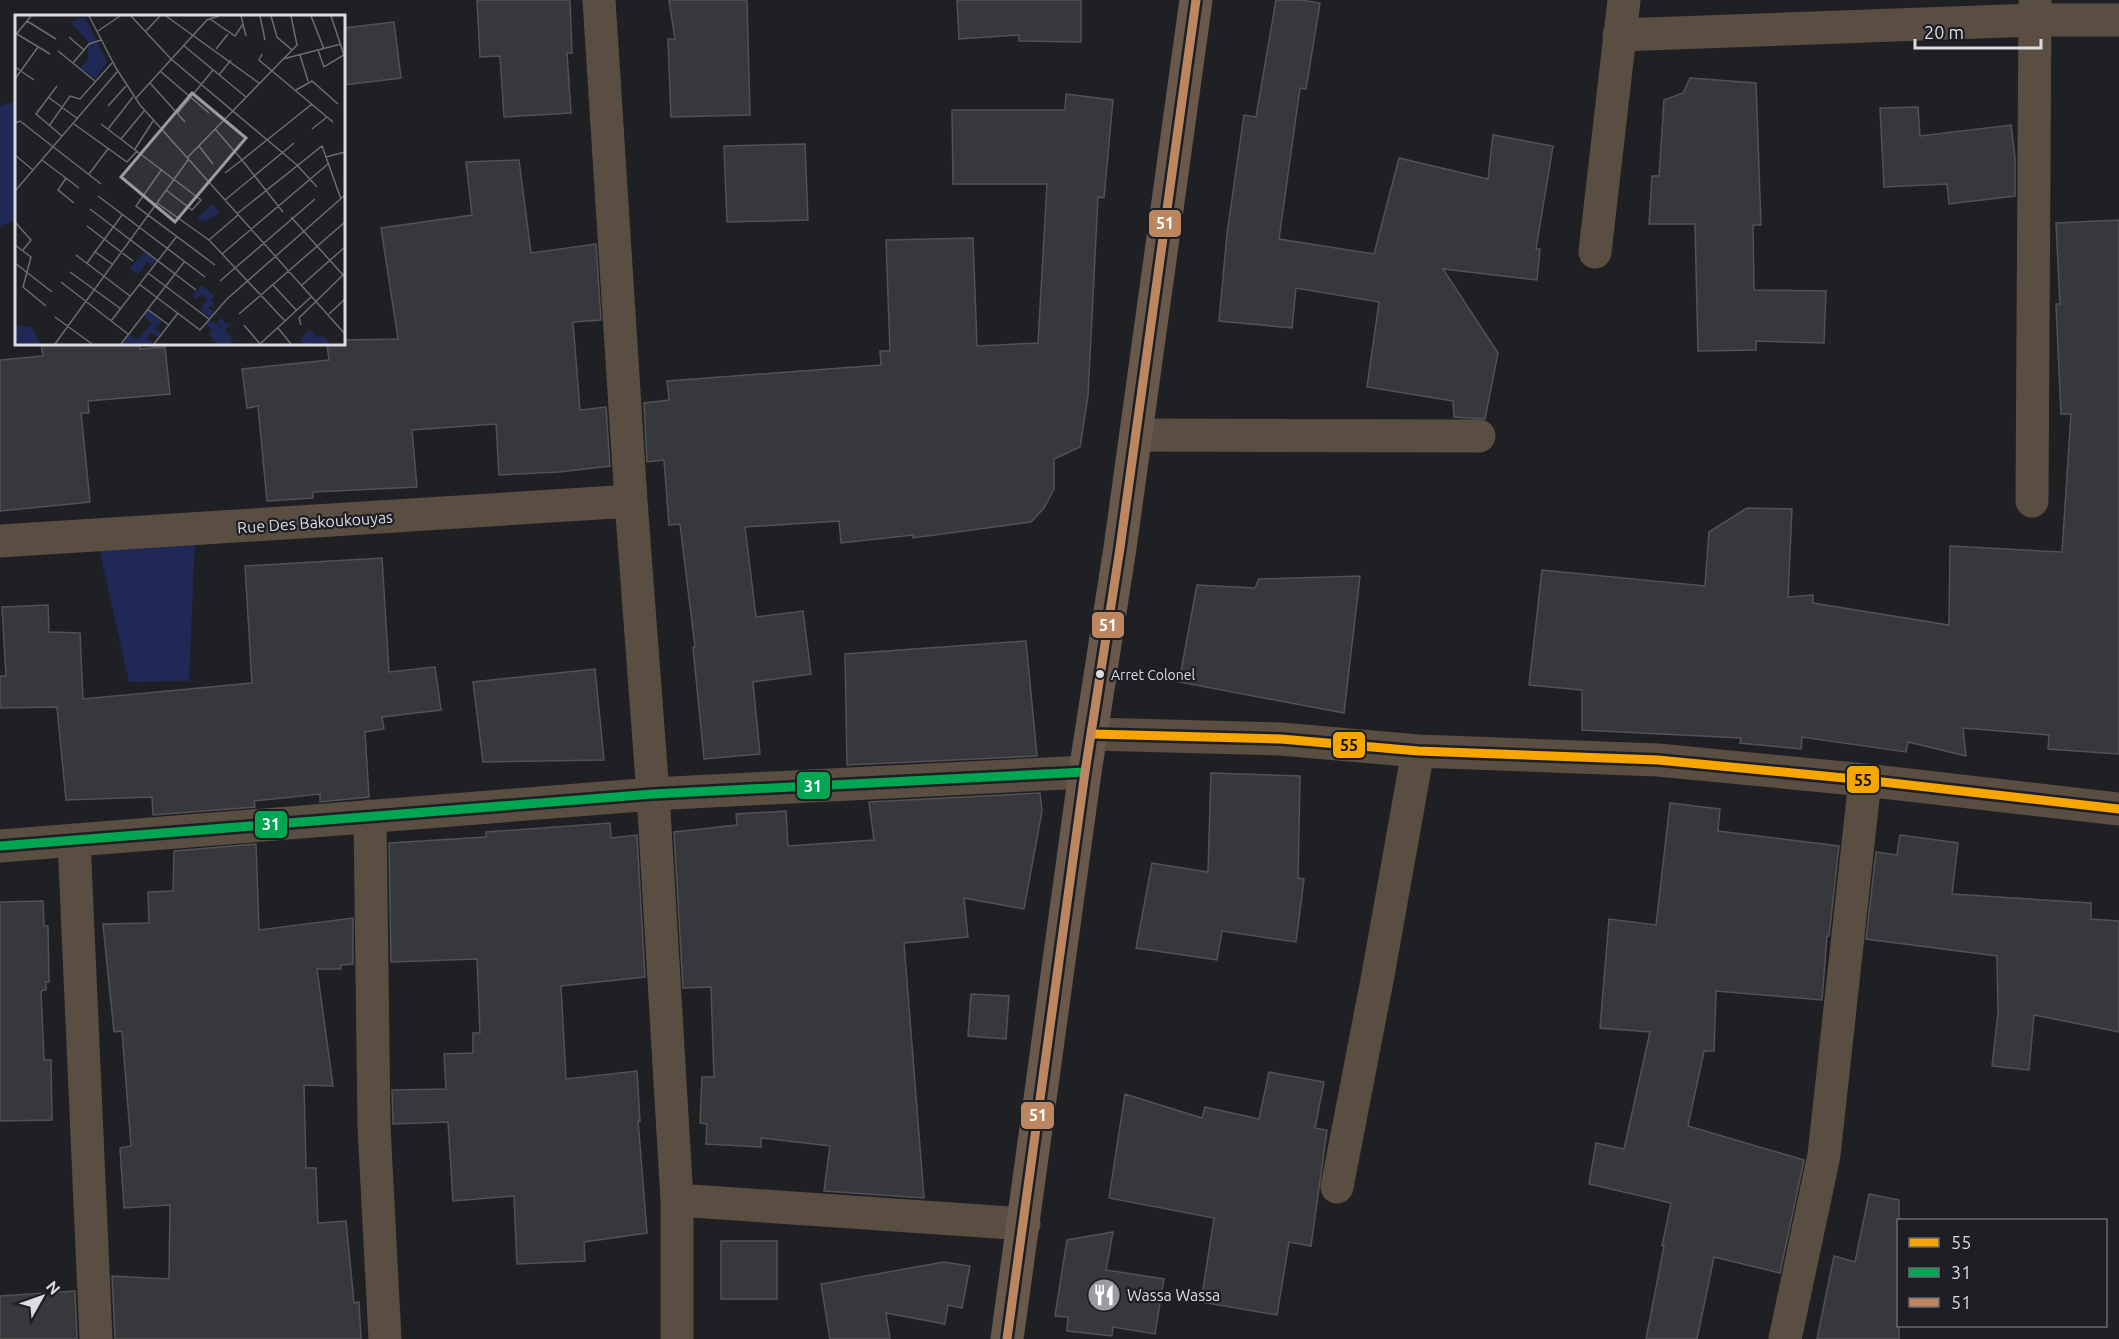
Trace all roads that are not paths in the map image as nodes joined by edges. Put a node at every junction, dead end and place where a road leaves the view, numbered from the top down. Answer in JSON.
{"nodes":[{"id":1,"x":599,"y":0,"type":"edge"},
{"id":2,"x":1196,"y":0,"type":"edge"},
{"id":3,"x":1624,"y":0,"type":"edge"},
{"id":4,"x":2035,"y":10,"type":"edge"},
{"id":5,"x":2119,"y":20,"type":"edge"},
{"id":6,"x":1618,"y":35,"type":"junction"},
{"id":7,"x":1595,"y":252,"type":"dead end"},
{"id":8,"x":1136,"y":435,"type":"junction"},
{"id":9,"x":1479,"y":436,"type":"dead end"},
{"id":10,"x":631,"y":501,"type":"junction"},
{"id":11,"x":2032,"y":501,"type":"dead end"},
{"id":12,"x":0,"y":542,"type":"edge"},
{"id":13,"x":1092,"y":734,"type":"junction"},
{"id":14,"x":1418,"y":751,"type":"junction"},
{"id":15,"x":1085,"y":772,"type":"junction"},
{"id":16,"x":1865,"y":780,"type":"junction"},
{"id":17,"x":653,"y":794,"type":"junction"},
{"id":18,"x":2119,"y":809,"type":"edge"},
{"id":19,"x":370,"y":816,"type":"junction"},
{"id":20,"x":74,"y":840,"type":"junction"},
{"id":21,"x":0,"y":846,"type":"edge"},
{"id":22,"x":1337,"y":1187,"type":"dead end"},
{"id":23,"x":677,"y":1200,"type":"junction"},
{"id":24,"x":1024,"y":1224,"type":"junction"},
{"id":25,"x":96,"y":1339,"type":"edge"},
{"id":26,"x":385,"y":1339,"type":"edge"},
{"id":27,"x":677,"y":1339,"type":"edge"},
{"id":28,"x":1007,"y":1339,"type":"edge"},
{"id":29,"x":1785,"y":1339,"type":"edge"}],
"edges":[{"from":1,"to":10,"type":"street"},
{"from":2,"to":8,"type":"highway"},
{"from":3,"to":6,"type":"street"},
{"from":4,"to":5,"type":"street"},
{"from":4,"to":6,"type":"street"},
{"from":4,"to":11,"type":"street"},
{"from":6,"to":7,"type":"street"},
{"from":8,"to":9,"type":"street"},
{"from":8,"to":13,"type":"highway"},
{"from":10,"to":12,"type":"street","name":"Rue Des Bakoukouyas"},
{"from":10,"to":17,"type":"street"},
{"from":13,"to":14,"type":"street"},
{"from":13,"to":15,"type":"highway"},
{"from":14,"to":16,"type":"street"},
{"from":14,"to":22,"type":"street"},
{"from":15,"to":17,"type":"street"},
{"from":15,"to":24,"type":"highway"},
{"from":16,"to":18,"type":"street"},
{"from":16,"to":29,"type":"street"},
{"from":17,"to":19,"type":"street"},
{"from":17,"to":23,"type":"street"},
{"from":19,"to":20,"type":"street"},
{"from":19,"to":26,"type":"street"},
{"from":20,"to":21,"type":"street"},
{"from":20,"to":25,"type":"street"},
{"from":23,"to":24,"type":"street"},
{"from":23,"to":27,"type":"street"},
{"from":24,"to":28,"type":"highway"}]}
